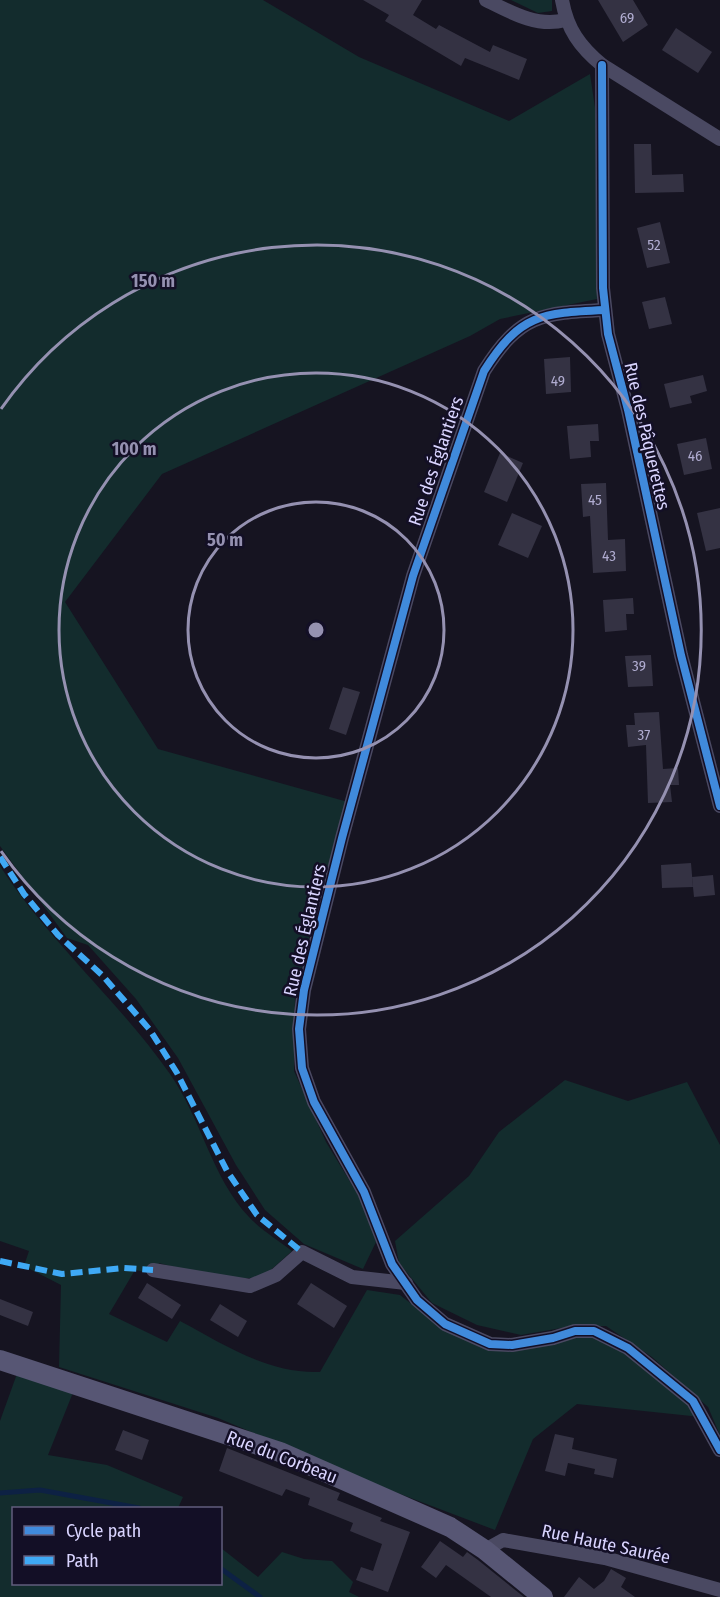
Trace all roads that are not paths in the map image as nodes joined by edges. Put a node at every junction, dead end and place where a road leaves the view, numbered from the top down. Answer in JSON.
{"nodes":[{"id":1,"x":486,"y":0,"type":"edge"},
{"id":2,"x":562,"y":0,"type":"edge"},
{"id":3,"x":565,"y":20,"type":"junction"},
{"id":4,"x":603,"y":65,"type":"junction"},
{"id":5,"x":720,"y":139,"type":"edge"},
{"id":6,"x":605,"y":310,"type":"junction"},
{"id":7,"x":720,"y":806,"type":"edge"},
{"id":8,"x":153,"y":1270,"type":"dead end"},
{"id":9,"x":406,"y":1283,"type":"junction"},
{"id":10,"x":0,"y":1360,"type":"edge"},
{"id":11,"x":720,"y":1450,"type":"edge"},
{"id":12,"x":485,"y":1550,"type":"junction"},
{"id":13,"x":720,"y":1590,"type":"edge"},
{"id":14,"x":543,"y":1597,"type":"edge"}],
"edges":[{"from":1,"to":3,"type":"street"},
{"from":2,"to":3,"type":"street"},
{"from":3,"to":4,"type":"street"},
{"from":4,"to":5,"type":"street"},
{"from":4,"to":6,"type":"street","name":"Rue des Pâquerettes"},
{"from":6,"to":7,"type":"street","name":"Rue des Pâquerettes"},
{"from":6,"to":9,"type":"street","name":"Rue des Églantiers"},
{"from":8,"to":9,"type":"street"},
{"from":9,"to":11,"type":"street","name":"Rue des Églantiers"},
{"from":10,"to":12,"type":"street","name":"Rue du Corbeau"},
{"from":12,"to":13,"type":"street","name":"Rue Haute Saurée"},
{"from":12,"to":14,"type":"street","name":"Rue du Corbeau"}]}
